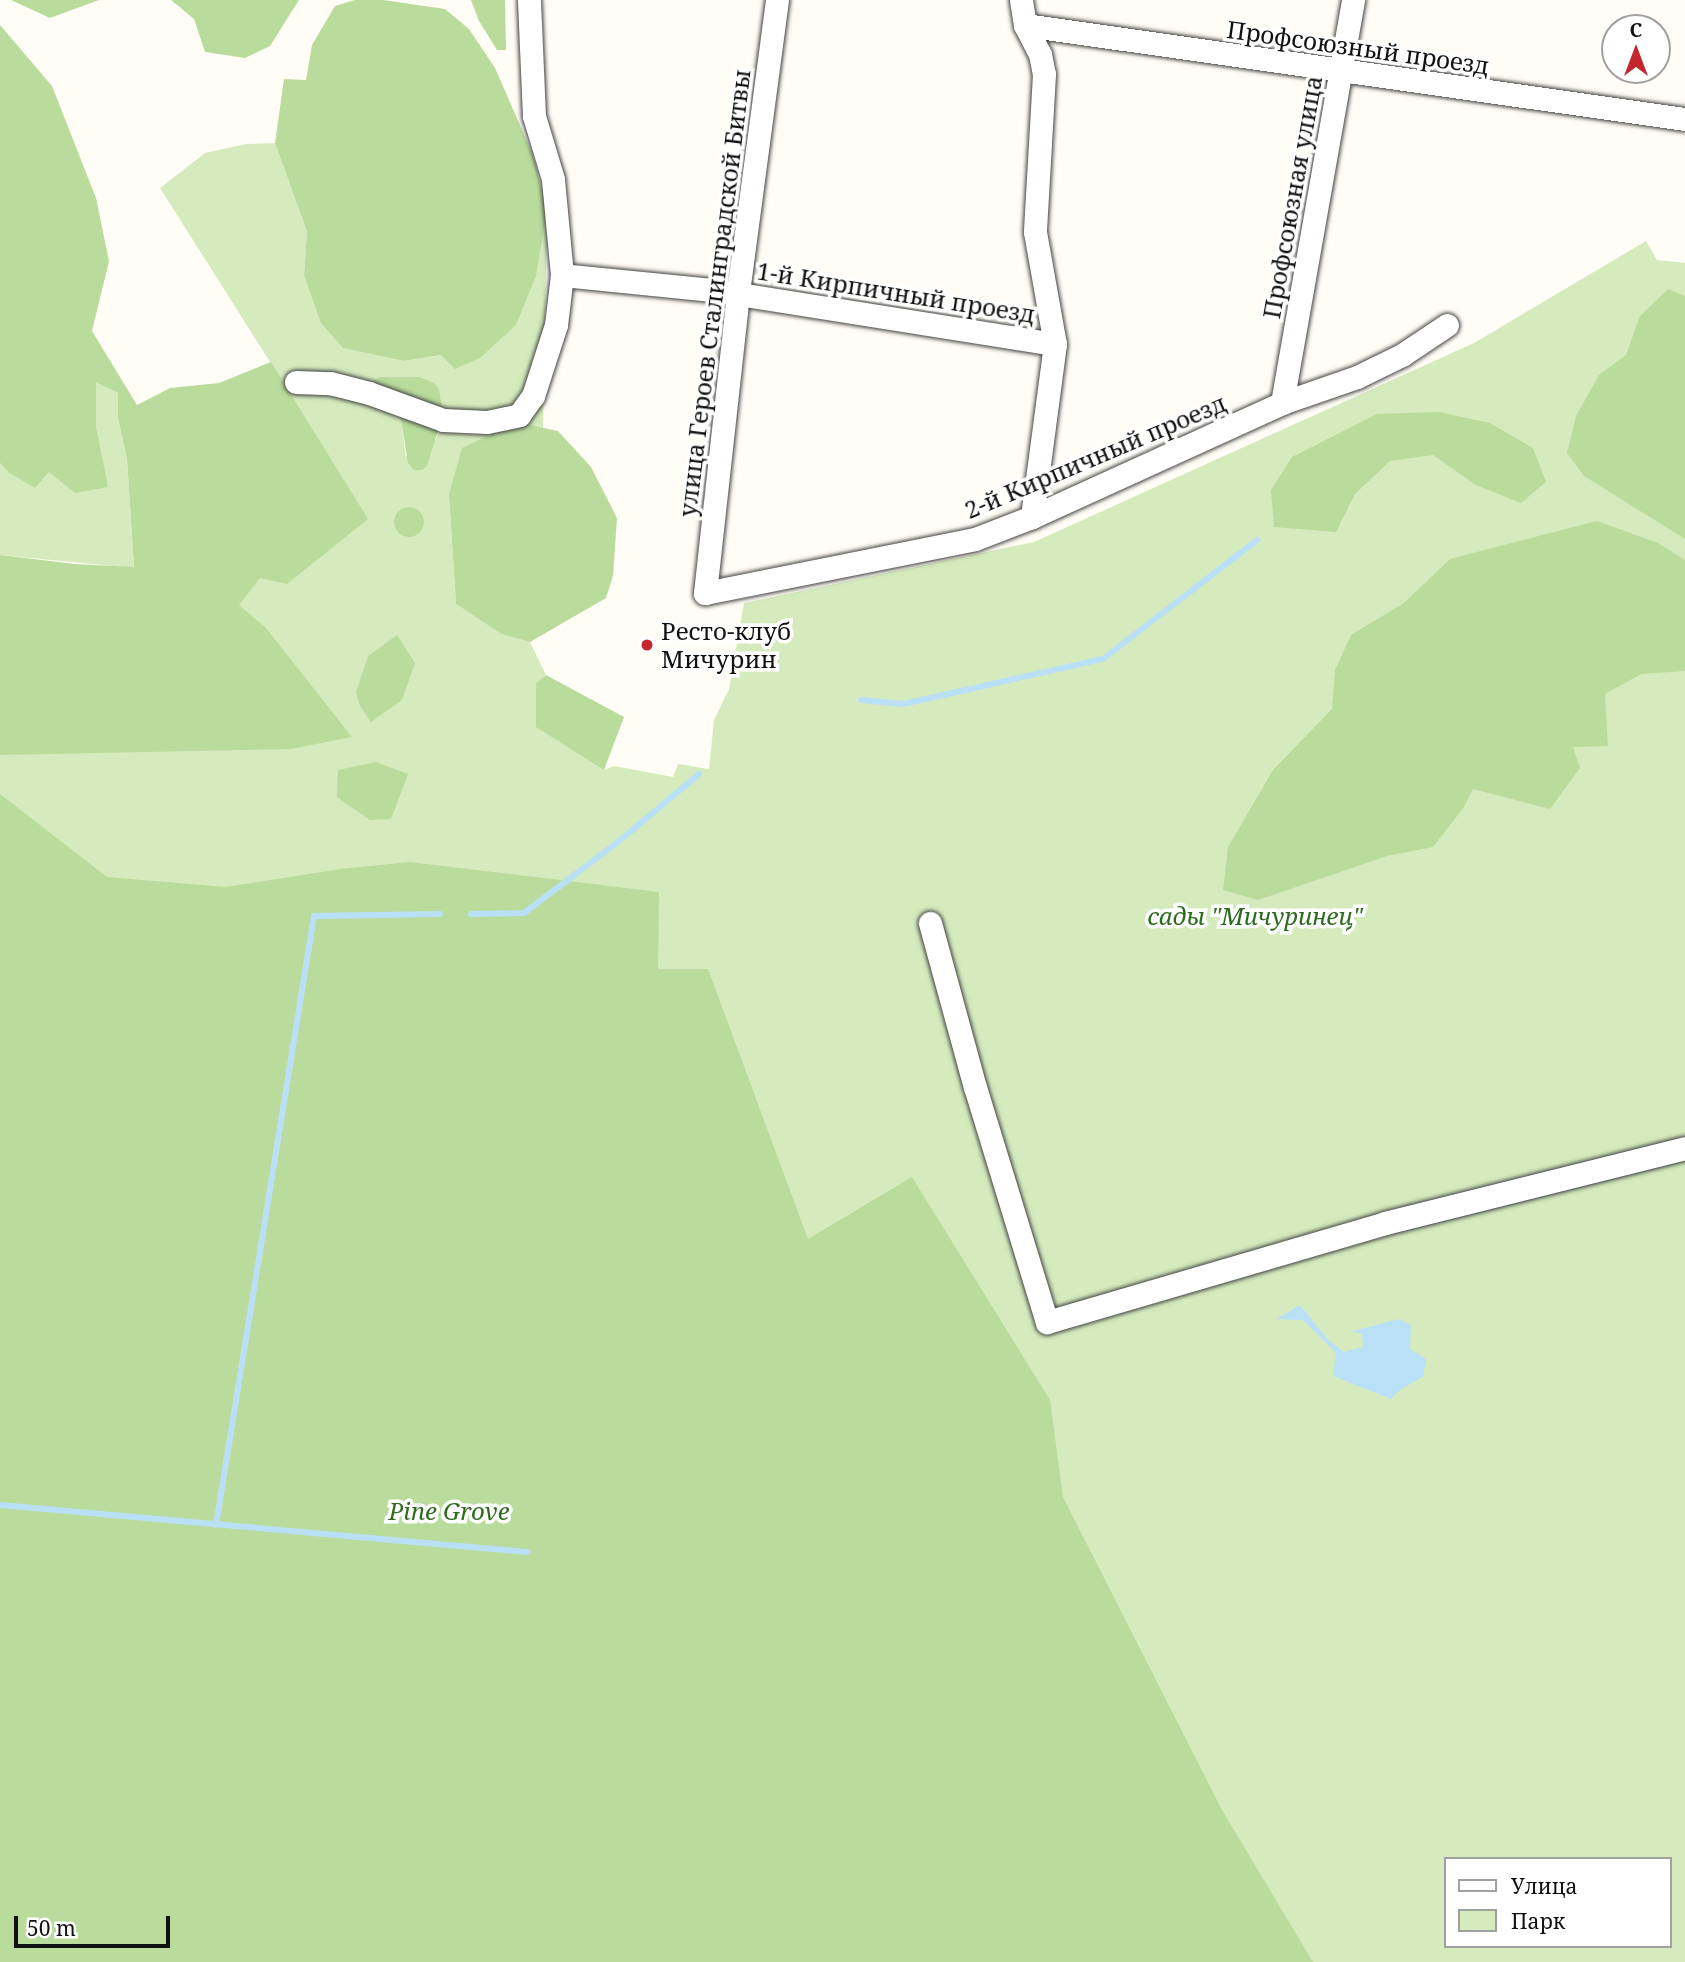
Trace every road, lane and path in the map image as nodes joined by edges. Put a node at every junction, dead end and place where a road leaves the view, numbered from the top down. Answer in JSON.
{"nodes":[{"id":1,"x":529,"y":0,"type":"edge"},
{"id":2,"x":777,"y":0,"type":"edge"},
{"id":3,"x":1021,"y":0,"type":"edge"},
{"id":4,"x":1353,"y":0,"type":"edge"},
{"id":5,"x":1025,"y":24,"type":"junction"},
{"id":6,"x":1341,"y":71,"type":"junction"},
{"id":7,"x":1685,"y":119,"type":"edge"},
{"id":8,"x":562,"y":275,"type":"junction"},
{"id":9,"x":737,"y":293,"type":"junction"},
{"id":10,"x":1447,"y":325,"type":"dead end"},
{"id":11,"x":1055,"y":344,"type":"junction"},
{"id":12,"x":296,"y":382,"type":"dead end"},
{"id":13,"x":1282,"y":403,"type":"junction"},
{"id":14,"x":1032,"y":517,"type":"junction"},
{"id":15,"x":705,"y":593,"type":"joint"},
{"id":16,"x":930,"y":923,"type":"dead end"},
{"id":17,"x":1685,"y":1149,"type":"edge"}],
"edges":[{"from":1,"to":8,"type":"street"},
{"from":2,"to":9,"type":"street","name":"улица Героев Сталинградской Битвы"},
{"from":3,"to":5,"type":"street"},
{"from":4,"to":6,"type":"street","name":"Профсоюзная улица"},
{"from":5,"to":6,"type":"street","name":"Профсоюзный проезд"},
{"from":5,"to":11,"type":"street"},
{"from":6,"to":7,"type":"street","name":"Профсоюзный проезд"},
{"from":6,"to":13,"type":"street","name":"Профсоюзная улица"},
{"from":8,"to":9,"type":"street","name":"1-й Кирпичный проезд"},
{"from":8,"to":12,"type":"street"},
{"from":9,"to":11,"type":"street","name":"1-й Кирпичный проезд"},
{"from":9,"to":15,"type":"street","name":"улица Героев Сталинградской Битвы"},
{"from":10,"to":13,"type":"street","name":"2-й Кирпичный проезд"},
{"from":11,"to":14,"type":"street"},
{"from":13,"to":14,"type":"street","name":"2-й Кирпичный проезд"},
{"from":14,"to":15,"type":"street","name":"2-й Кирпичный проезд"},
{"from":16,"to":17,"type":"street"}]}
